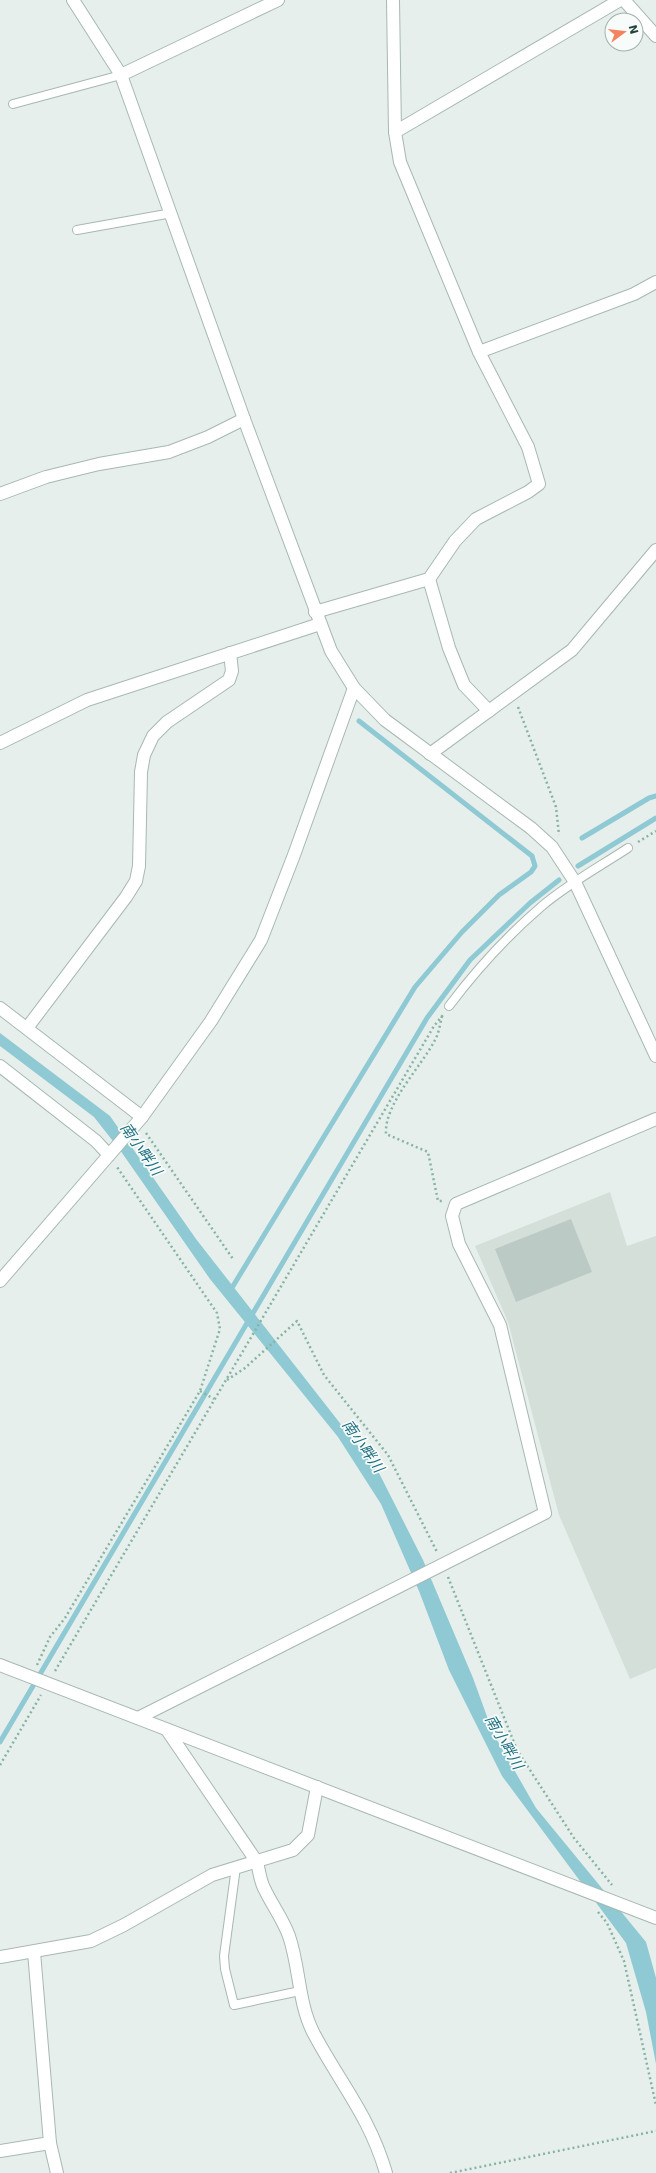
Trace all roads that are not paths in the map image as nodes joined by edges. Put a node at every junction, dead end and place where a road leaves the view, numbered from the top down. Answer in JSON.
{"nodes":[{"id":1,"x":73,"y":0,"type":"edge"},
{"id":2,"x":278,"y":0,"type":"edge"},
{"id":3,"x":393,"y":0,"type":"edge"},
{"id":4,"x":620,"y":0,"type":"edge"},
{"id":5,"x":624,"y":0,"type":"edge"},
{"id":6,"x":656,"y":36,"type":"edge"},
{"id":7,"x":121,"y":75,"type":"junction"},
{"id":8,"x":12,"y":104,"type":"dead end"},
{"id":9,"x":395,"y":132,"type":"junction"},
{"id":10,"x":172,"y":213,"type":"junction"},
{"id":11,"x":77,"y":230,"type":"dead end"},
{"id":12,"x":656,"y":282,"type":"edge"},
{"id":13,"x":479,"y":352,"type":"junction"},
{"id":14,"x":244,"y":419,"type":"junction"},
{"id":15,"x":0,"y":494,"type":"edge"},
{"id":16,"x":656,"y":550,"type":"edge"},
{"id":17,"x":429,"y":579,"type":"junction"},
{"id":18,"x":315,"y":612,"type":"junction"},
{"id":19,"x":320,"y":624,"type":"junction"},
{"id":20,"x":230,"y":653,"type":"junction"},
{"id":21,"x":354,"y":688,"type":"junction"},
{"id":22,"x":489,"y":711,"type":"junction"},
{"id":23,"x":0,"y":744,"type":"edge"},
{"id":24,"x":430,"y":754,"type":"junction"},
{"id":25,"x":628,"y":848,"type":"road end"},
{"id":26,"x":575,"y":882,"type":"junction"},
{"id":27,"x":449,"y":1006,"type":"road end"},
{"id":28,"x":0,"y":1008,"type":"edge"},
{"id":29,"x":27,"y":1028,"type":"junction"},
{"id":30,"x":656,"y":1056,"type":"edge"},
{"id":31,"x":0,"y":1066,"type":"edge"},
{"id":32,"x":656,"y":1119,"type":"edge"},
{"id":33,"x":138,"y":1122,"type":"junction"},
{"id":34,"x":111,"y":1153,"type":"junction"},
{"id":35,"x":0,"y":1281,"type":"edge"},
{"id":36,"x":0,"y":1665,"type":"edge"},
{"id":37,"x":138,"y":1718,"type":"junction"},
{"id":38,"x":167,"y":1730,"type":"junction"},
{"id":39,"x":317,"y":1787,"type":"junction"},
{"id":40,"x":257,"y":1862,"type":"junction"},
{"id":41,"x":236,"y":1867,"type":"junction"},
{"id":42,"x":656,"y":1918,"type":"edge"},
{"id":43,"x":34,"y":1952,"type":"junction"},
{"id":44,"x":0,"y":1957,"type":"edge"},
{"id":45,"x":300,"y":1991,"type":"junction"},
{"id":46,"x":50,"y":2143,"type":"junction"},
{"id":47,"x":0,"y":2151,"type":"edge"},
{"id":48,"x":57,"y":2173,"type":"edge"},
{"id":49,"x":386,"y":2173,"type":"edge"}],
"edges":[{"from":1,"to":7,"type":"street"},
{"from":2,"to":7,"type":"street"},
{"from":3,"to":9,"type":"street"},
{"from":4,"to":9,"type":"street"},
{"from":5,"to":6,"type":"street"},
{"from":7,"to":8,"type":"lane"},
{"from":7,"to":10,"type":"street"},
{"from":9,"to":13,"type":"street"},
{"from":10,"to":11,"type":"lane"},
{"from":10,"to":14,"type":"street"},
{"from":12,"to":13,"type":"street"},
{"from":13,"to":17,"type":"street"},
{"from":14,"to":15,"type":"street"},
{"from":14,"to":18,"type":"street"},
{"from":16,"to":22,"type":"street"},
{"from":17,"to":18,"type":"street"},
{"from":17,"to":22,"type":"street"},
{"from":18,"to":19,"type":"street"},
{"from":19,"to":20,"type":"street"},
{"from":19,"to":21,"type":"street"},
{"from":20,"to":23,"type":"street"},
{"from":20,"to":29,"type":"street"},
{"from":21,"to":24,"type":"street"},
{"from":21,"to":33,"type":"street"},
{"from":22,"to":24,"type":"street"},
{"from":24,"to":26,"type":"street"},
{"from":25,"to":26,"type":"lane"},
{"from":26,"to":27,"type":"lane"},
{"from":26,"to":30,"type":"street"},
{"from":28,"to":29,"type":"street"},
{"from":29,"to":33,"type":"street"},
{"from":31,"to":34,"type":"street"},
{"from":32,"to":37,"type":"street"},
{"from":33,"to":34,"type":"street"},
{"from":34,"to":35,"type":"street"},
{"from":36,"to":37,"type":"street"},
{"from":37,"to":38,"type":"street"},
{"from":38,"to":39,"type":"street"},
{"from":38,"to":40,"type":"street"},
{"from":39,"to":40,"type":"street"},
{"from":39,"to":42,"type":"street"},
{"from":40,"to":41,"type":"street"},
{"from":40,"to":45,"type":"street"},
{"from":41,"to":43,"type":"street"},
{"from":41,"to":45,"type":"lane"},
{"from":43,"to":44,"type":"street"},
{"from":43,"to":46,"type":"street"},
{"from":45,"to":49,"type":"street"},
{"from":46,"to":47,"type":"street"},
{"from":46,"to":48,"type":"street"}]}
